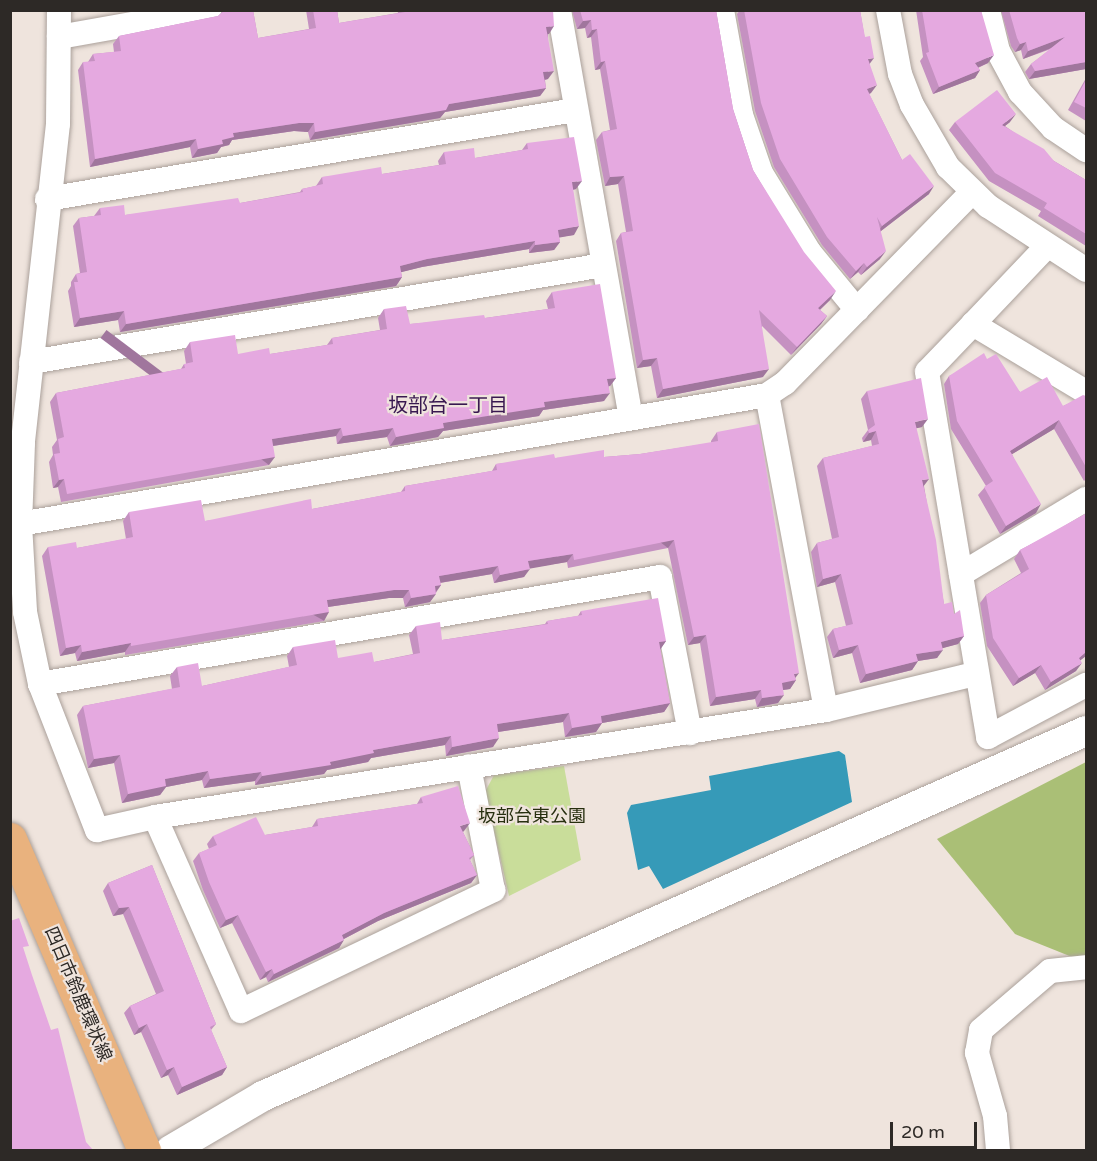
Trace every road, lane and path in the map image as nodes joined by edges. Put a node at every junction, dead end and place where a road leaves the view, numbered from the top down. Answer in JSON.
{"nodes":[{"id":1,"x":59,"y":10,"type":"edge"},
{"id":2,"x":210,"y":10,"type":"edge"},
{"id":3,"x":559,"y":10,"type":"edge"},
{"id":4,"x":722,"y":10,"type":"edge"},
{"id":5,"x":888,"y":10,"type":"edge"},
{"id":6,"x":988,"y":10,"type":"edge"},
{"id":7,"x":59,"y":37,"type":"junction"},
{"id":8,"x":575,"y":110,"type":"junction"},
{"id":9,"x":1086,"y":150,"type":"edge"},
{"id":10,"x":972,"y":192,"type":"junction"},
{"id":11,"x":47,"y":199,"type":"junction"},
{"id":12,"x":1047,"y":246,"type":"junction"},
{"id":13,"x":603,"y":265,"type":"junction"},
{"id":14,"x":1086,"y":270,"type":"edge"},
{"id":15,"x":857,"y":310,"type":"junction"},
{"id":16,"x":973,"y":324,"type":"junction"},
{"id":17,"x":31,"y":362,"type":"junction"},
{"id":18,"x":1086,"y":392,"type":"edge"},
{"id":19,"x":767,"y":395,"type":"junction"},
{"id":20,"x":631,"y":417,"type":"junction"},
{"id":21,"x":1086,"y":499,"type":"edge"},
{"id":22,"x":20,"y":524,"type":"junction"},
{"id":23,"x":961,"y":574,"type":"junction"},
{"id":24,"x":975,"y":674,"type":"junction"},
{"id":25,"x":40,"y":684,"type":"junction"},
{"id":26,"x":1086,"y":685,"type":"edge"},
{"id":27,"x":826,"y":710,"type":"junction"},
{"id":28,"x":1086,"y":731,"type":"edge"},
{"id":29,"x":690,"y":733,"type":"junction"},
{"id":30,"x":469,"y":766,"type":"junction"},
{"id":31,"x":155,"y":817,"type":"junction"},
{"id":32,"x":10,"y":839,"type":"edge"},
{"id":33,"x":1086,"y":967,"type":"edge"},
{"id":34,"x":144,"y":1150,"type":"edge"},
{"id":35,"x":171,"y":1150,"type":"edge"},
{"id":36,"x":998,"y":1150,"type":"edge"}],
"edges":[{"from":1,"to":7,"type":"street"},
{"from":2,"to":7,"type":"street"},
{"from":3,"to":8,"type":"street"},
{"from":4,"to":15,"type":"street"},
{"from":5,"to":10,"type":"street"},
{"from":6,"to":9,"type":"street"},
{"from":7,"to":11,"type":"street"},
{"from":8,"to":11,"type":"street"},
{"from":8,"to":13,"type":"street"},
{"from":10,"to":12,"type":"street"},
{"from":10,"to":15,"type":"street"},
{"from":11,"to":17,"type":"street"},
{"from":12,"to":14,"type":"street"},
{"from":12,"to":16,"type":"street"},
{"from":13,"to":17,"type":"street"},
{"from":13,"to":20,"type":"street"},
{"from":15,"to":19,"type":"street"},
{"from":16,"to":18,"type":"street"},
{"from":16,"to":23,"type":"street"},
{"from":17,"to":22,"type":"street"},
{"from":19,"to":20,"type":"street"},
{"from":19,"to":27,"type":"street"},
{"from":20,"to":22,"type":"street"},
{"from":21,"to":23,"type":"street"},
{"from":22,"to":25,"type":"street"},
{"from":23,"to":24,"type":"street"},
{"from":24,"to":26,"type":"street"},
{"from":24,"to":27,"type":"street"},
{"from":25,"to":29,"type":"street"},
{"from":25,"to":31,"type":"street"},
{"from":27,"to":29,"type":"street"},
{"from":28,"to":35,"type":"street"},
{"from":29,"to":30,"type":"street"},
{"from":30,"to":31,"type":"street"},
{"from":30,"to":31,"type":"street"},
{"from":32,"to":34,"type":"main road","name":"四日市鈴鹿環状線"},
{"from":33,"to":36,"type":"street"}]}
